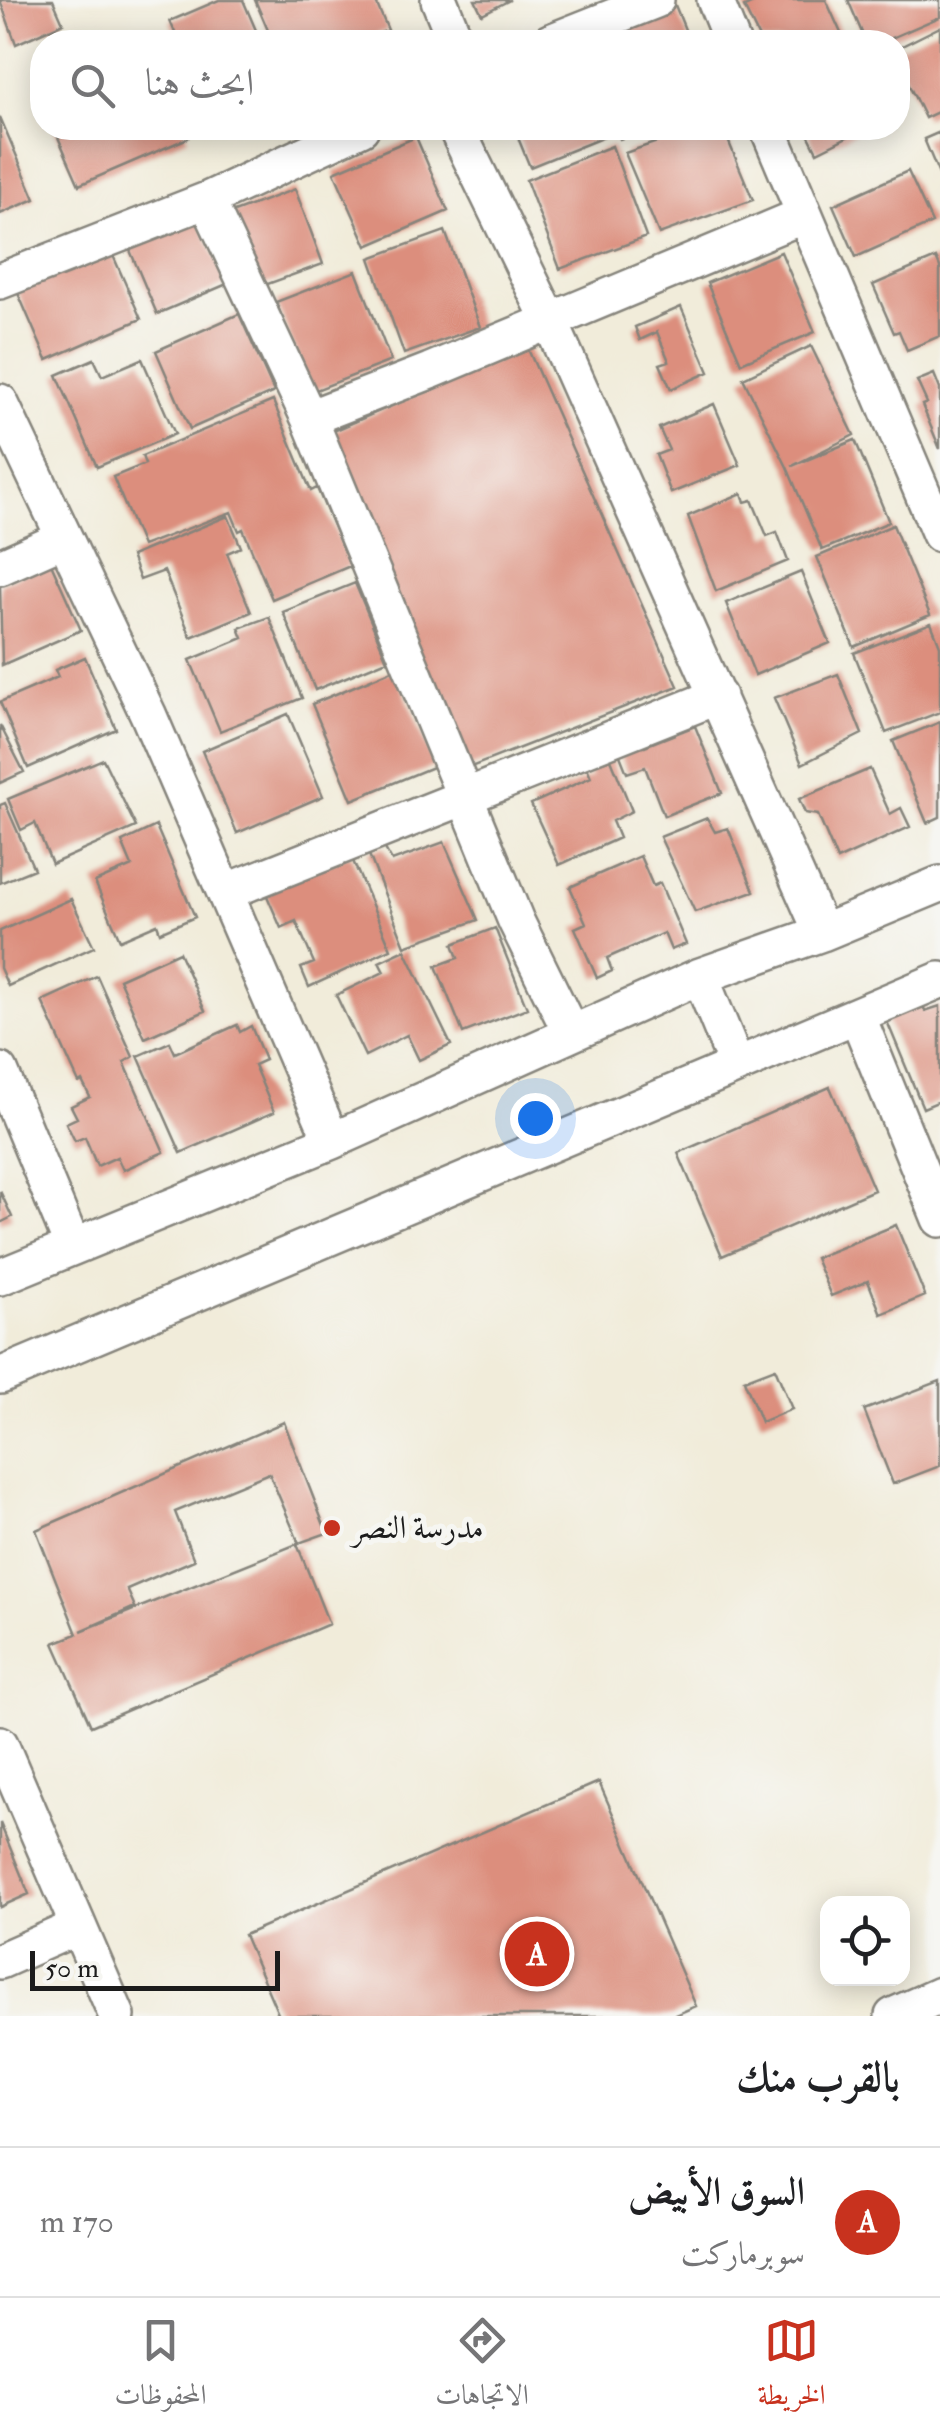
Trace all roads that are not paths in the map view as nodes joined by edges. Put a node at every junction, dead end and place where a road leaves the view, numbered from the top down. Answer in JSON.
{"nodes":[{"id":1,"x":439,"y":0,"type":"edge"},
{"id":2,"x":656,"y":0,"type":"edge"},
{"id":3,"x":714,"y":0,"type":"edge"},
{"id":4,"x":451,"y":30,"type":"edge"},
{"id":5,"x":580,"y":30,"type":"edge"},
{"id":6,"x":727,"y":30,"type":"edge"},
{"id":7,"x":335,"y":140,"type":"edge"},
{"id":8,"x":462,"y":140,"type":"edge"},
{"id":9,"x":773,"y":140,"type":"edge"},
{"id":10,"x":207,"y":200,"type":"junction"},
{"id":11,"x":804,"y":215,"type":"junction"},
{"id":12,"x":0,"y":281,"type":"edge"},
{"id":13,"x":550,"y":321,"type":"junction"},
{"id":14,"x":0,"y":402,"type":"edge"},
{"id":15,"x":309,"y":418,"type":"junction"},
{"id":16,"x":940,"y":534,"type":"edge"},
{"id":17,"x":63,"y":539,"type":"junction"},
{"id":18,"x":0,"y":567,"type":"edge"},
{"id":19,"x":718,"y":696,"type":"junction"},
{"id":20,"x":464,"y":796,"type":"junction"},
{"id":21,"x":940,"y":884,"type":"edge"},
{"id":22,"x":226,"y":892,"type":"junction"},
{"id":23,"x":822,"y":934,"type":"junction"},
{"id":24,"x":700,"y":976,"type":"junction"},
{"id":25,"x":940,"y":980,"type":"edge"},
{"id":26,"x":857,"y":1015,"type":"junction"},
{"id":27,"x":571,"y":1033,"type":"junction"},
{"id":28,"x":736,"y":1064,"type":"junction"},
{"id":29,"x":0,"y":1070,"type":"edge"},
{"id":30,"x":332,"y":1141,"type":"junction"},
{"id":31,"x":940,"y":1219,"type":"edge"},
{"id":32,"x":72,"y":1246,"type":"junction"},
{"id":33,"x":0,"y":1277,"type":"edge"},
{"id":34,"x":0,"y":1376,"type":"edge"},
{"id":35,"x":0,"y":1744,"type":"edge"},
{"id":36,"x":76,"y":1927,"type":"junction"},
{"id":37,"x":0,"y":1961,"type":"edge"},
{"id":38,"x":940,"y":1995,"type":"edge"},
{"id":39,"x":117,"y":2016,"type":"edge"},
{"id":40,"x":893,"y":2016,"type":"edge"}],
"edges":[{"from":1,"to":4,"type":"street"},
{"from":2,"to":5,"type":"street"},
{"from":3,"to":6,"type":"street"},
{"from":7,"to":10,"type":"street"},
{"from":8,"to":13,"type":"street"},
{"from":9,"to":11,"type":"street"},
{"from":10,"to":12,"type":"street"},
{"from":10,"to":15,"type":"street"},
{"from":11,"to":13,"type":"street"},
{"from":11,"to":16,"type":"street"},
{"from":13,"to":15,"type":"street"},
{"from":13,"to":19,"type":"street"},
{"from":14,"to":17,"type":"street"},
{"from":15,"to":20,"type":"street"},
{"from":17,"to":18,"type":"street"},
{"from":17,"to":22,"type":"street"},
{"from":19,"to":20,"type":"street"},
{"from":19,"to":23,"type":"street"},
{"from":20,"to":22,"type":"street"},
{"from":20,"to":27,"type":"street"},
{"from":21,"to":23,"type":"street"},
{"from":22,"to":30,"type":"street"},
{"from":23,"to":24,"type":"street"},
{"from":24,"to":27,"type":"street"},
{"from":24,"to":28,"type":"street"},
{"from":25,"to":26,"type":"street"},
{"from":26,"to":28,"type":"street"},
{"from":26,"to":31,"type":"street"},
{"from":27,"to":30,"type":"street"},
{"from":28,"to":34,"type":"street"},
{"from":29,"to":32,"type":"street"},
{"from":30,"to":32,"type":"street"},
{"from":32,"to":33,"type":"street"},
{"from":35,"to":36,"type":"street"},
{"from":36,"to":37,"type":"street"},
{"from":36,"to":39,"type":"street"},
{"from":38,"to":40,"type":"street"}]}
